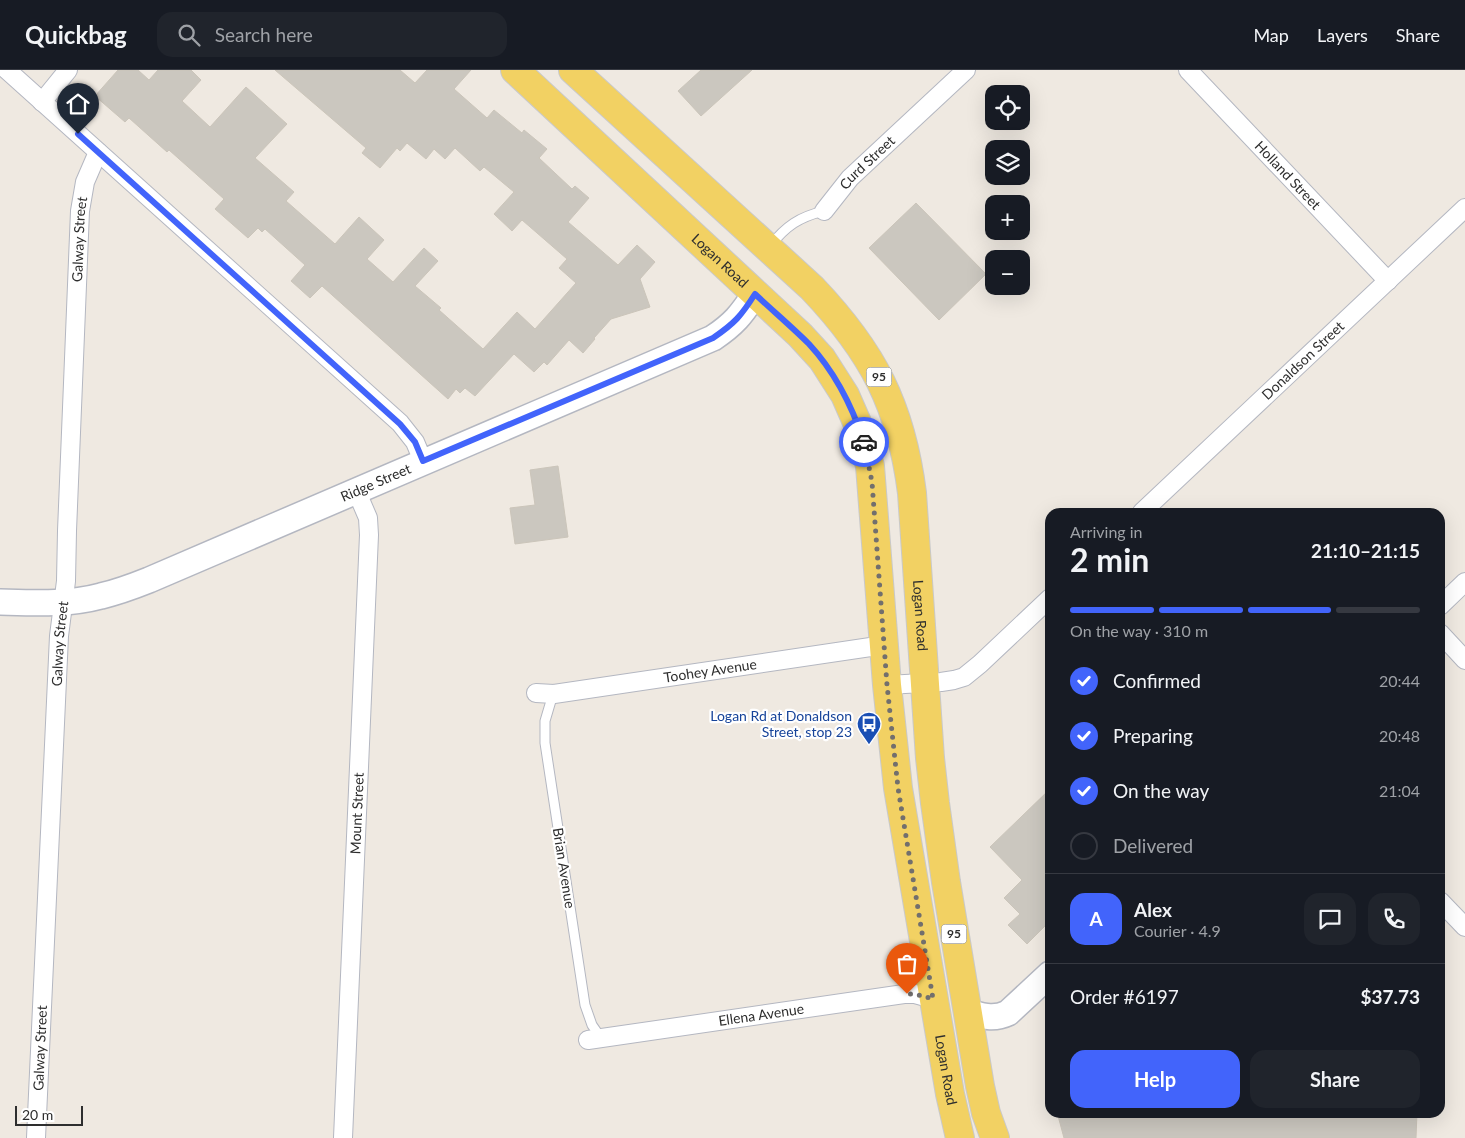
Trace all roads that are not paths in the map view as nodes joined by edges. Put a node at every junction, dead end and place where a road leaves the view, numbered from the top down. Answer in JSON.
{"nodes":[{"id":1,"x":7,"y":70,"type":"edge"},
{"id":2,"x":68,"y":70,"type":"edge"},
{"id":3,"x":515,"y":70,"type":"edge"},
{"id":4,"x":573,"y":70,"type":"edge"},
{"id":5,"x":966,"y":70,"type":"edge"},
{"id":6,"x":1188,"y":70,"type":"edge"},
{"id":7,"x":42,"y":102,"type":"junction"},
{"id":8,"x":98,"y":152,"type":"junction"},
{"id":9,"x":1465,"y":208,"type":"edge"},
{"id":10,"x":824,"y":211,"type":"joint"},
{"id":11,"x":768,"y":248,"type":"junction"},
{"id":12,"x":1388,"y":281,"type":"junction"},
{"id":13,"x":755,"y":294,"type":"junction"},
{"id":14,"x":423,"y":461,"type":"junction"},
{"id":15,"x":356,"y":490,"type":"junction"},
{"id":16,"x":1146,"y":508,"type":"edge"},
{"id":17,"x":1465,"y":582,"type":"edge"},
{"id":18,"x":1445,"y":601,"type":"edge"},
{"id":19,"x":0,"y":602,"type":"edge"},
{"id":20,"x":63,"y":602,"type":"junction"},
{"id":21,"x":1045,"y":603,"type":"edge"},
{"id":22,"x":1445,"y":638,"type":"edge"},
{"id":23,"x":921,"y":642,"type":"junction"},
{"id":24,"x":884,"y":646,"type":"junction"},
{"id":25,"x":1465,"y":660,"type":"edge"},
{"id":26,"x":924,"y":683,"type":"junction"},
{"id":27,"x":887,"y":685,"type":"junction"},
{"id":28,"x":544,"y":693,"type":"joint"},
{"id":29,"x":1445,"y":906,"type":"edge"},
{"id":30,"x":1465,"y":927,"type":"edge"},
{"id":31,"x":1045,"y":979,"type":"edge"},
{"id":32,"x":933,"y":999,"type":"junction"},
{"id":33,"x":968,"y":1012,"type":"junction"},
{"id":34,"x":595,"y":1039,"type":"joint"},
{"id":35,"x":36,"y":1138,"type":"edge"},
{"id":36,"x":343,"y":1138,"type":"edge"},
{"id":37,"x":960,"y":1138,"type":"edge"},
{"id":38,"x":995,"y":1138,"type":"edge"}],
"edges":[{"from":1,"to":7,"type":"street"},
{"from":2,"to":7,"type":"street"},
{"from":3,"to":13,"type":"main road","name":"Logan Road","number":"95"},
{"from":4,"to":11,"type":"main road","name":"Logan Road","number":"95"},
{"from":5,"to":10,"type":"street","name":"Curd Street"},
{"from":6,"to":12,"type":"street","name":"Holland Street"},
{"from":7,"to":8,"type":"street"},
{"from":8,"to":14,"type":"street"},
{"from":8,"to":20,"type":"street","name":"Galway Street"},
{"from":9,"to":12,"type":"street","name":"Donaldson Street"},
{"from":10,"to":11,"type":"lane","name":"Curd Street"},
{"from":11,"to":13,"type":"main road"},
{"from":11,"to":23,"type":"main road","name":"Logan Road","number":"95"},
{"from":12,"to":16,"type":"street","name":"Donaldson Street"},
{"from":13,"to":14,"type":"street","name":"Ridge Street"},
{"from":13,"to":24,"type":"main road","name":"Logan Road","number":"95"},
{"from":14,"to":15,"type":"street","name":"Ridge Street"},
{"from":15,"to":20,"type":"street","name":"Ridge Street"},
{"from":15,"to":36,"type":"street","name":"Mount Street"},
{"from":17,"to":18,"type":"street"},
{"from":19,"to":20,"type":"street","name":"Ridge Street"},
{"from":20,"to":35,"type":"street","name":"Galway Street"},
{"from":21,"to":26,"type":"street"},
{"from":22,"to":25,"type":"street"},
{"from":23,"to":24,"type":"main road"},
{"from":23,"to":26,"type":"main road","name":"Logan Road","number":"95"},
{"from":24,"to":27,"type":"main road","name":"Logan Road","number":"95"},
{"from":24,"to":28,"type":"street","name":"Toohey Avenue"},
{"from":26,"to":27,"type":"street"},
{"from":26,"to":33,"type":"main road","name":"Logan Road","number":"95"},
{"from":27,"to":32,"type":"main road","name":"Logan Road","number":"95"},
{"from":28,"to":34,"type":"lane","name":"Brian Avenue"},
{"from":29,"to":30,"type":"street"},
{"from":31,"to":33,"type":"street"},
{"from":32,"to":33,"type":"main road"},
{"from":32,"to":34,"type":"street","name":"Ellena Avenue"},
{"from":32,"to":37,"type":"main road","name":"Logan Road","number":"95"},
{"from":33,"to":38,"type":"main road","name":"Logan Road","number":"95"}]}
